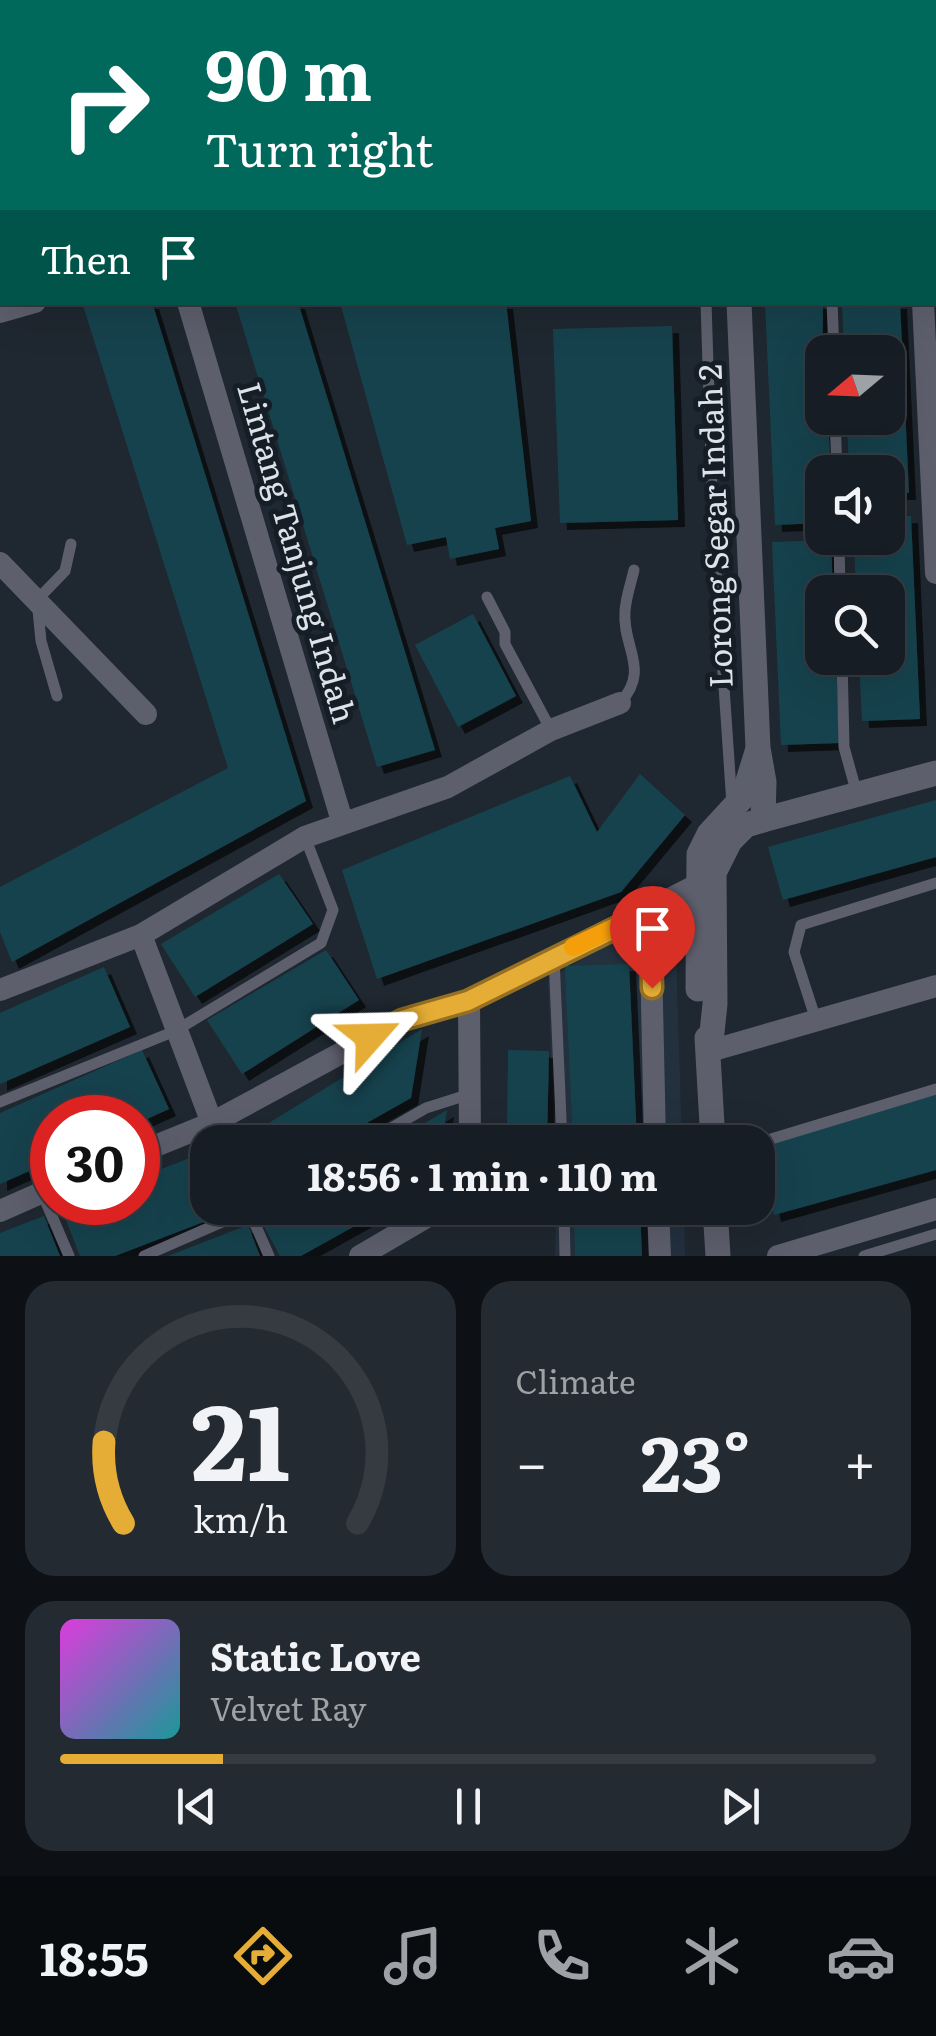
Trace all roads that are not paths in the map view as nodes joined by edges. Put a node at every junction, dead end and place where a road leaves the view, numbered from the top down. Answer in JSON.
{"nodes":[{"id":1,"x":24,"y":305,"type":"edge"},
{"id":2,"x":189,"y":305,"type":"edge"},
{"id":3,"x":706,"y":305,"type":"edge"},
{"id":4,"x":740,"y":305,"type":"edge"},
{"id":5,"x":832,"y":305,"type":"edge"},
{"id":6,"x":924,"y":305,"type":"edge"},
{"id":7,"x":0,"y":312,"type":"edge"},
{"id":8,"x":833,"y":335,"type":"edge"},
{"id":9,"x":934,"y":482,"type":"edge"},
{"id":10,"x":71,"y":544,"type":"dead end"},
{"id":11,"x":0,"y":562,"type":"edge"},
{"id":12,"x":634,"y":570,"type":"dead end"},
{"id":13,"x":936,"y":573,"type":"edge"},
{"id":14,"x":487,"y":596,"type":"dead end"},
{"id":15,"x":36,"y":600,"type":"junction"},
{"id":16,"x":842,"y":675,"type":"edge"},
{"id":17,"x":56,"y":696,"type":"dead end"},
{"id":18,"x":620,"y":703,"type":"joint"},
{"id":19,"x":146,"y":714,"type":"dead end"},
{"id":20,"x":551,"y":730,"type":"junction"},
{"id":21,"x":758,"y":748,"type":"junction"},
{"id":22,"x":936,"y":773,"type":"edge"},
{"id":23,"x":858,"y":794,"type":"junction"},
{"id":24,"x":732,"y":809,"type":"junction"},
{"id":25,"x":763,"y":820,"type":"junction"},
{"id":26,"x":342,"y":821,"type":"junction"},
{"id":27,"x":305,"y":838,"type":"junction"},
{"id":28,"x":936,"y":884,"type":"edge"},
{"id":29,"x":695,"y":886,"type":"junction"},
{"id":30,"x":650,"y":911,"type":"junction"},
{"id":31,"x":141,"y":935,"type":"junction"},
{"id":32,"x":554,"y":956,"type":"junction"},
{"id":33,"x":936,"y":986,"type":"edge"},
{"id":34,"x":0,"y":990,"type":"edge"},
{"id":35,"x":468,"y":1001,"type":"junction"},
{"id":36,"x":816,"y":1022,"type":"junction"},
{"id":37,"x":175,"y":1031,"type":"junction"},
{"id":38,"x":710,"y":1051,"type":"junction"},
{"id":39,"x":936,"y":1089,"type":"edge"},
{"id":40,"x":468,"y":1096,"type":"junction"},
{"id":41,"x":0,"y":1102,"type":"edge"},
{"id":42,"x":213,"y":1125,"type":"edge"},
{"id":43,"x":228,"y":1125,"type":"edge"},
{"id":44,"x":396,"y":1125,"type":"edge"},
{"id":45,"x":469,"y":1125,"type":"edge"},
{"id":46,"x":561,"y":1125,"type":"edge"},
{"id":47,"x":656,"y":1125,"type":"edge"},
{"id":48,"x":712,"y":1125,"type":"edge"},
{"id":49,"x":775,"y":1138,"type":"edge"},
{"id":50,"x":190,"y":1139,"type":"edge"},
{"id":51,"x":160,"y":1147,"type":"edge"},
{"id":52,"x":30,"y":1198,"type":"edge"},
{"id":53,"x":936,"y":1209,"type":"edge"},
{"id":54,"x":0,"y":1211,"type":"edge"},
{"id":55,"x":59,"y":1225,"type":"edge"},
{"id":56,"x":213,"y":1225,"type":"edge"},
{"id":57,"x":257,"y":1225,"type":"edge"},
{"id":58,"x":413,"y":1225,"type":"edge"},
{"id":59,"x":564,"y":1225,"type":"edge"},
{"id":60,"x":659,"y":1225,"type":"edge"},
{"id":61,"x":717,"y":1225,"type":"edge"},
{"id":62,"x":936,"y":1234,"type":"edge"},
{"id":63,"x":69,"y":1256,"type":"edge"},
{"id":64,"x":144,"y":1256,"type":"edge"},
{"id":65,"x":269,"y":1256,"type":"edge"},
{"id":66,"x":360,"y":1256,"type":"edge"},
{"id":67,"x":565,"y":1256,"type":"edge"},
{"id":68,"x":660,"y":1256,"type":"edge"},
{"id":69,"x":718,"y":1256,"type":"edge"},
{"id":70,"x":778,"y":1256,"type":"edge"},
{"id":71,"x":864,"y":1256,"type":"edge"}],
"edges":[{"from":1,"to":7,"type":"street"},
{"from":2,"to":26,"type":"street","name":"Lintang Tanjung Indah"},
{"from":3,"to":24,"type":"lane"},
{"from":4,"to":21,"type":"street","name":"Lorong Segar Indah 2"},
{"from":5,"to":8,"type":"lane"},
{"from":6,"to":9,"type":"street"},
{"from":9,"to":13,"type":"street"},
{"from":10,"to":15,"type":"lane"},
{"from":11,"to":15,"type":"street"},
{"from":12,"to":18,"type":"lane"},
{"from":14,"to":20,"type":"lane"},
{"from":15,"to":17,"type":"lane"},
{"from":15,"to":19,"type":"street"},
{"from":16,"to":23,"type":"lane"},
{"from":18,"to":20,"type":"street"},
{"from":20,"to":26,"type":"street"},
{"from":21,"to":24,"type":"street"},
{"from":21,"to":25,"type":"street","name":"Lorong Segar Indah 2"},
{"from":22,"to":23,"type":"street"},
{"from":23,"to":25,"type":"street"},
{"from":24,"to":29,"type":"street"},
{"from":25,"to":38,"type":"street"},
{"from":26,"to":27,"type":"street"},
{"from":27,"to":31,"type":"street"},
{"from":27,"to":37,"type":"lane"},
{"from":28,"to":36,"type":"lane"},
{"from":29,"to":30,"type":"street"},
{"from":29,"to":38,"type":"street"},
{"from":30,"to":32,"type":"street"},
{"from":30,"to":47,"type":"street"},
{"from":31,"to":34,"type":"street"},
{"from":31,"to":37,"type":"street"},
{"from":32,"to":35,"type":"street"},
{"from":32,"to":46,"type":"lane"},
{"from":33,"to":36,"type":"street"},
{"from":35,"to":40,"type":"street"},
{"from":35,"to":43,"type":"street"},
{"from":36,"to":38,"type":"street"},
{"from":37,"to":41,"type":"lane"},
{"from":37,"to":42,"type":"street"},
{"from":38,"to":48,"type":"street"},
{"from":39,"to":49,"type":"lane"},
{"from":40,"to":44,"type":"lane"},
{"from":40,"to":45,"type":"street"},
{"from":50,"to":51,"type":"street"},
{"from":52,"to":54,"type":"street"},
{"from":53,"to":70,"type":"street"},
{"from":55,"to":63,"type":"lane"},
{"from":56,"to":64,"type":"lane"},
{"from":57,"to":65,"type":"lane"},
{"from":58,"to":66,"type":"street"},
{"from":59,"to":67,"type":"lane"},
{"from":60,"to":68,"type":"street"},
{"from":61,"to":69,"type":"street"},
{"from":62,"to":71,"type":"lane"}]}
